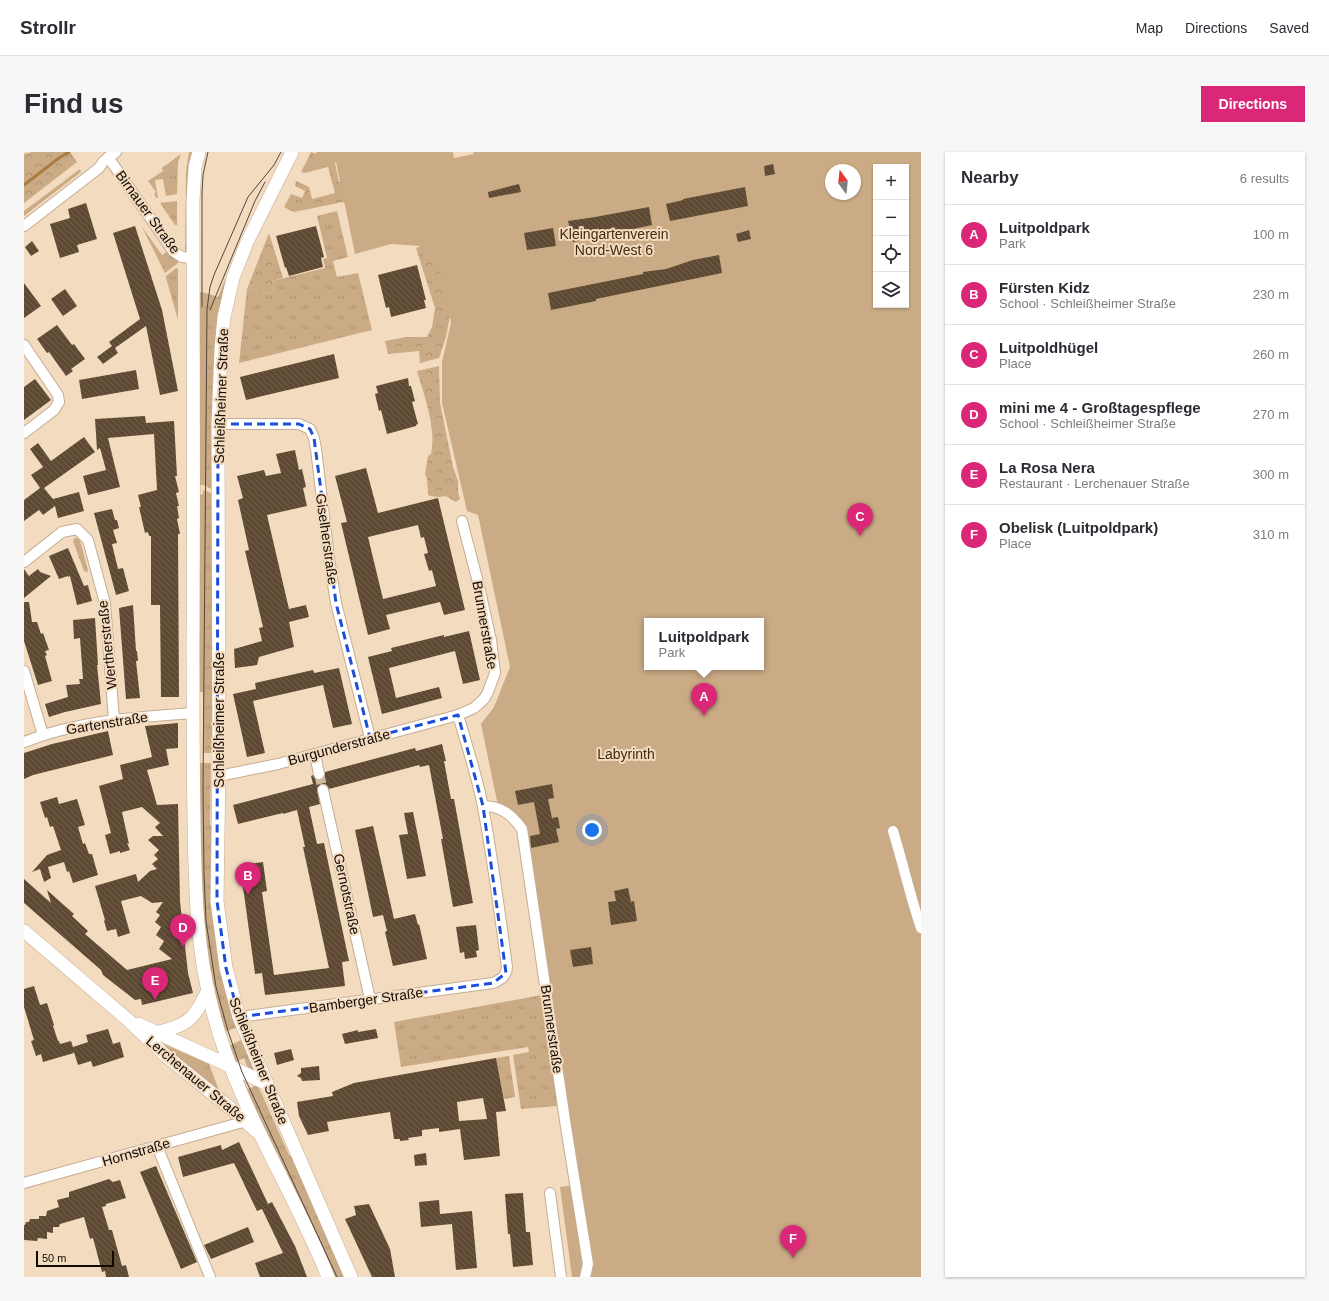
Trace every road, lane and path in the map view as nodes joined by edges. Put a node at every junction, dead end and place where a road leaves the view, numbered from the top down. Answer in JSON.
{"nodes":[{"id":1,"x":199,"y":152,"type":"edge"},
{"id":2,"x":292,"y":152,"type":"edge"},
{"id":3,"x":112,"y":155,"type":"edge"},
{"id":4,"x":24,"y":226,"type":"edge"},
{"id":5,"x":193,"y":258,"type":"junction"},
{"id":6,"x":24,"y":345,"type":"edge"},
{"id":7,"x":218,"y":424,"type":"junction"},
{"id":8,"x":24,"y":433,"type":"edge"},
{"id":9,"x":462,"y":520,"type":"dead end"},
{"id":10,"x":24,"y":562,"type":"edge"},
{"id":11,"x":24,"y":671,"type":"edge"},
{"id":12,"x":192,"y":713,"type":"junction"},
{"id":13,"x":458,"y":716,"type":"junction"},
{"id":14,"x":114,"y":720,"type":"junction"},
{"id":15,"x":43,"y":735,"type":"junction"},
{"id":16,"x":370,"y":738,"type":"junction"},
{"id":17,"x":24,"y":742,"type":"edge"},
{"id":18,"x":315,"y":754,"type":"junction"},
{"id":19,"x":319,"y":774,"type":"tunnel mouth"},
{"id":20,"x":219,"y":776,"type":"junction"},
{"id":21,"x":323,"y":790,"type":"tunnel mouth"},
{"id":22,"x":483,"y":806,"type":"junction"},
{"id":23,"x":893,"y":831,"type":"dead end"},
{"id":24,"x":921,"y":928,"type":"edge"},
{"id":25,"x":24,"y":931,"type":"edge"},
{"id":26,"x":208,"y":990,"type":"junction"},
{"id":27,"x":370,"y":999,"type":"junction"},
{"id":28,"x":239,"y":1017,"type":"junction"},
{"id":29,"x":128,"y":1020,"type":"junction"},
{"id":30,"x":156,"y":1032,"type":"junction"},
{"id":31,"x":230,"y":1066,"type":"junction"},
{"id":32,"x":267,"y":1084,"type":"junction"},
{"id":33,"x":248,"y":1123,"type":"junction"},
{"id":34,"x":263,"y":1138,"type":"junction"},
{"id":35,"x":157,"y":1146,"type":"junction"},
{"id":36,"x":24,"y":1183,"type":"edge"},
{"id":37,"x":550,"y":1192,"type":"dead end"},
{"id":38,"x":210,"y":1277,"type":"edge"},
{"id":39,"x":328,"y":1277,"type":"edge"},
{"id":40,"x":351,"y":1277,"type":"edge"},
{"id":41,"x":560,"y":1277,"type":"edge"},
{"id":42,"x":585,"y":1277,"type":"edge"}],
"edges":[{"from":1,"to":5,"type":"main road","name":"Schleißheimer Straße"},
{"from":2,"to":7,"type":"main road","name":"Schleißheimer Straße"},
{"from":3,"to":4,"type":"street","name":"Birnauer Straße"},
{"from":3,"to":5,"type":"street","name":"Birnauer Straße"},
{"from":5,"to":12,"type":"main road","name":"Schleißheimer Straße"},
{"from":6,"to":8,"type":"street"},
{"from":7,"to":16,"type":"street","name":"Giselherstraße"},
{"from":7,"to":20,"type":"main road","name":"Schleißheimer Straße"},
{"from":9,"to":13,"type":"street","name":"Brunnerstraße"},
{"from":10,"to":14,"type":"street","name":"Wertherstraße"},
{"from":11,"to":15,"type":"street"},
{"from":12,"to":14,"type":"street","name":"Gartenstraße"},
{"from":12,"to":26,"type":"main road","name":"Schleißheimer Straße"},
{"from":13,"to":16,"type":"street","name":"Burgunderstraße"},
{"from":13,"to":22,"type":"street"},
{"from":14,"to":15,"type":"street","name":"Gartenstraße"},
{"from":15,"to":17,"type":"street","name":"Gartenstraße"},
{"from":16,"to":18,"type":"street","name":"Burgunderstraße"},
{"from":18,"to":19,"type":"street"},
{"from":18,"to":20,"type":"street","name":"Burgunderstraße"},
{"from":20,"to":28,"type":"main road","name":"Schleißheimer Straße"},
{"from":21,"to":27,"type":"street","name":"Gernotstraße"},
{"from":22,"to":27,"type":"street","name":"Bamberger Straße"},
{"from":22,"to":42,"type":"street","name":"Brunnerstraße"},
{"from":23,"to":24,"type":"street"},
{"from":25,"to":29,"type":"main road","name":"Lerchenauer Straße"},
{"from":26,"to":30,"type":"main road"},
{"from":26,"to":31,"type":"main road","name":"Schleißheimer Straße"},
{"from":27,"to":28,"type":"street","name":"Bamberger Straße"},
{"from":28,"to":32,"type":"main road","name":"Schleißheimer Straße"},
{"from":29,"to":30,"type":"main road","name":"Lerchenauer Straße"},
{"from":29,"to":33,"type":"main road","name":"Lerchenauer Straße"},
{"from":30,"to":31,"type":"main road","name":"Lerchenauer Straße"},
{"from":31,"to":32,"type":"main road","name":"Lerchenauer Straße"},
{"from":31,"to":34,"type":"main road","name":"Schleißheimer Straße"},
{"from":32,"to":40,"type":"main road","name":"Schleißheimer Straße"},
{"from":33,"to":34,"type":"main road","name":"Lerchenauer Straße"},
{"from":33,"to":35,"type":"street","name":"Hornstraße"},
{"from":34,"to":39,"type":"main road","name":"Schleißheimer Straße"},
{"from":35,"to":36,"type":"street","name":"Hornstraße"},
{"from":35,"to":38,"type":"street"},
{"from":37,"to":41,"type":"street"}]}
